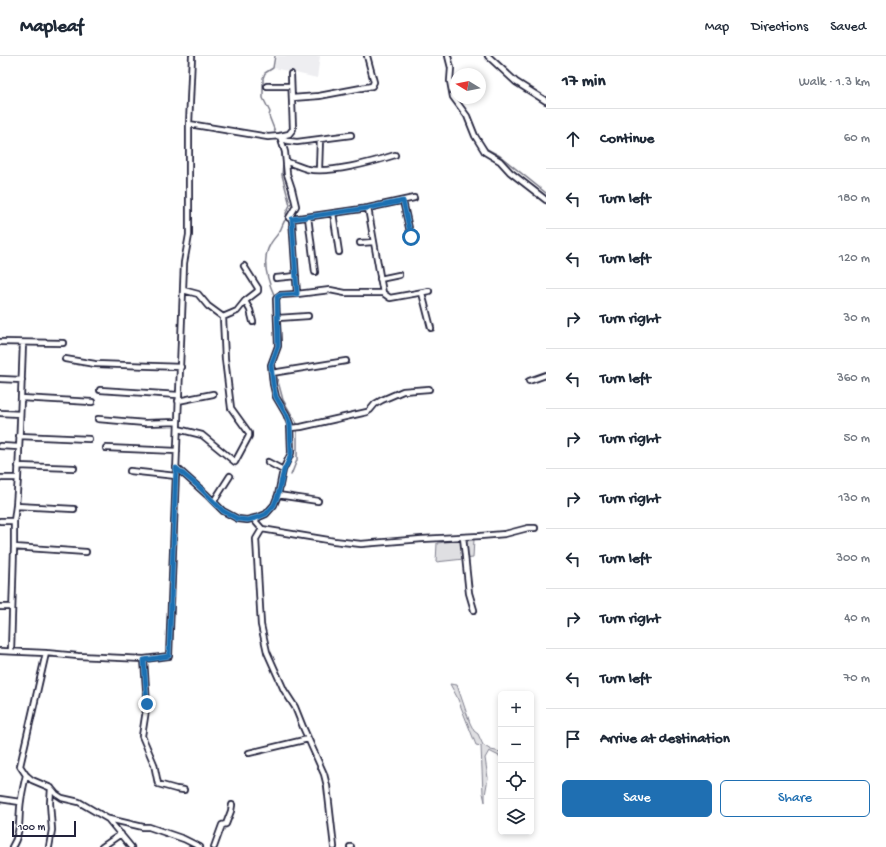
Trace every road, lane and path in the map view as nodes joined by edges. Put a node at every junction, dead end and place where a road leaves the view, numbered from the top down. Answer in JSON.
{"nodes":[{"id":1,"x":192,"y":56,"type":"edge"},
{"id":2,"x":367,"y":56,"type":"edge"},
{"id":3,"x":448,"y":56,"type":"edge"},
{"id":4,"x":488,"y":56,"type":"edge"},
{"id":5,"x":291,"y":74,"type":"dead end"},
{"id":6,"x":267,"y":86,"type":"dead end"},
{"id":7,"x":291,"y":86,"type":"junction"},
{"id":8,"x":292,"y":98,"type":"junction"},
{"id":9,"x":546,"y":101,"type":"edge"},
{"id":10,"x":188,"y":124,"type":"junction"},
{"id":11,"x":351,"y":135,"type":"dead end"},
{"id":12,"x":280,"y":136,"type":"junction"},
{"id":13,"x":320,"y":139,"type":"junction"},
{"id":14,"x":395,"y":155,"type":"dead end"},
{"id":15,"x":287,"y":162,"type":"junction"},
{"id":16,"x":319,"y":170,"type":"junction"},
{"id":17,"x":414,"y":198,"type":"dead end"},
{"id":18,"x":546,"y":200,"type":"edge"},
{"id":19,"x":403,"y":201,"type":"junction"},
{"id":20,"x":368,"y":208,"type":"junction"},
{"id":21,"x":333,"y":213,"type":"junction"},
{"id":22,"x":308,"y":217,"type":"junction"},
{"id":23,"x":292,"y":219,"type":"junction"},
{"id":24,"x":411,"y":237,"type":"dead end"},
{"id":25,"x":373,"y":242,"type":"junction"},
{"id":26,"x":360,"y":243,"type":"dead end"},
{"id":27,"x":339,"y":252,"type":"dead end"},
{"id":28,"x":244,"y":266,"type":"dead end"},
{"id":29,"x":315,"y":272,"type":"dead end"},
{"id":30,"x":399,"y":275,"type":"dead end"},
{"id":31,"x":296,"y":276,"type":"junction"},
{"id":32,"x":276,"y":278,"type":"dead end"},
{"id":33,"x":380,"y":279,"type":"junction"},
{"id":34,"x":182,"y":290,"type":"junction"},
{"id":35,"x":429,"y":291,"type":"dead end"},
{"id":36,"x":422,"y":292,"type":"junction"},
{"id":37,"x":383,"y":293,"type":"junction"},
{"id":38,"x":297,"y":294,"type":"junction"},
{"id":39,"x":245,"y":301,"type":"junction"},
{"id":40,"x":308,"y":316,"type":"dead end"},
{"id":41,"x":223,"y":317,"type":"junction"},
{"id":42,"x":278,"y":318,"type":"junction"},
{"id":43,"x":253,"y":322,"type":"dead end"},
{"id":44,"x":431,"y":328,"type":"dead end"},
{"id":45,"x":0,"y":342,"type":"edge"},
{"id":46,"x":23,"y":343,"type":"junction"},
{"id":47,"x":63,"y":343,"type":"dead end"},
{"id":48,"x":65,"y":359,"type":"dead end"},
{"id":49,"x":346,"y":361,"type":"dead end"},
{"id":50,"x":180,"y":367,"type":"junction"},
{"id":51,"x":272,"y":373,"type":"junction"},
{"id":52,"x":546,"y":375,"type":"edge"},
{"id":53,"x":0,"y":379,"type":"edge"},
{"id":54,"x":22,"y":380,"type":"junction"},
{"id":55,"x":529,"y":381,"type":"dead end"},
{"id":56,"x":429,"y":389,"type":"dead end"},
{"id":57,"x":100,"y":390,"type":"dead end"},
{"id":58,"x":213,"y":394,"type":"dead end"},
{"id":59,"x":178,"y":396,"type":"junction"},
{"id":60,"x":21,"y":398,"type":"junction"},
{"id":61,"x":178,"y":401,"type":"junction"},
{"id":62,"x":92,"y":402,"type":"dead end"},
{"id":63,"x":0,"y":413,"type":"edge"},
{"id":64,"x":20,"y":414,"type":"junction"},
{"id":65,"x":98,"y":419,"type":"dead end"},
{"id":66,"x":178,"y":422,"type":"junction"},
{"id":67,"x":290,"y":428,"type":"junction"},
{"id":68,"x":178,"y":429,"type":"junction"},
{"id":69,"x":19,"y":436,"type":"junction"},
{"id":70,"x":89,"y":439,"type":"dead end"},
{"id":71,"x":0,"y":446,"type":"edge"},
{"id":72,"x":19,"y":447,"type":"junction"},
{"id":73,"x":106,"y":448,"type":"dead end"},
{"id":74,"x":177,"y":451,"type":"junction"},
{"id":75,"x":268,"y":462,"type":"dead end"},
{"id":76,"x":18,"y":466,"type":"junction"},
{"id":77,"x":74,"y":468,"type":"dead end"},
{"id":78,"x":176,"y":468,"type":"junction"},
{"id":79,"x":284,"y":470,"type":"junction"},
{"id":80,"x":130,"y":471,"type":"dead end"},
{"id":81,"x":176,"y":476,"type":"junction"},
{"id":82,"x":230,"y":476,"type":"dead end"},
{"id":83,"x":0,"y":478,"type":"edge"},
{"id":84,"x":18,"y":478,"type":"junction"},
{"id":85,"x":278,"y":495,"type":"junction"},
{"id":86,"x":214,"y":501,"type":"junction"},
{"id":87,"x":318,"y":501,"type":"dead end"},
{"id":88,"x":16,"y":506,"type":"junction"},
{"id":89,"x":74,"y":509,"type":"dead end"},
{"id":90,"x":259,"y":517,"type":"junction"},
{"id":91,"x":0,"y":521,"type":"edge"},
{"id":92,"x":14,"y":522,"type":"junction"},
{"id":93,"x":535,"y":528,"type":"dead end"},
{"id":94,"x":262,"y":529,"type":"junction"},
{"id":95,"x":463,"y":537,"type":"junction"},
{"id":96,"x":14,"y":547,"type":"junction"},
{"id":97,"x":86,"y":552,"type":"dead end"},
{"id":98,"x":0,"y":607,"type":"edge"},
{"id":99,"x":12,"y":607,"type":"junction"},
{"id":100,"x":474,"y":610,"type":"dead end"},
{"id":101,"x":0,"y":651,"type":"edge"},
{"id":102,"x":11,"y":651,"type":"junction"},
{"id":103,"x":46,"y":653,"type":"junction"},
{"id":104,"x":144,"y":660,"type":"junction"},
{"id":105,"x":308,"y":739,"type":"junction"},
{"id":106,"x":249,"y":753,"type":"dead end"},
{"id":107,"x":26,"y":775,"type":"junction"},
{"id":108,"x":51,"y":788,"type":"junction"},
{"id":109,"x":184,"y":790,"type":"dead end"},
{"id":110,"x":0,"y":799,"type":"edge"},
{"id":111,"x":20,"y":802,"type":"junction"},
{"id":112,"x":232,"y":805,"type":"dead end"},
{"id":113,"x":108,"y":819,"type":"junction"},
{"id":114,"x":121,"y":834,"type":"junction"},
{"id":115,"x":12,"y":847,"type":"edge"},
{"id":116,"x":50,"y":847,"type":"edge"},
{"id":117,"x":102,"y":847,"type":"edge"},
{"id":118,"x":131,"y":847,"type":"edge"},
{"id":119,"x":200,"y":847,"type":"edge"},
{"id":120,"x":214,"y":847,"type":"edge"},
{"id":121,"x":334,"y":847,"type":"edge"}],
"edges":[{"from":1,"to":10,"type":"street"},
{"from":2,"to":8,"type":"street"},
{"from":3,"to":18,"type":"street"},
{"from":4,"to":9,"type":"street"},
{"from":5,"to":7,"type":"street"},
{"from":6,"to":7,"type":"street"},
{"from":7,"to":8,"type":"street"},
{"from":8,"to":12,"type":"street"},
{"from":10,"to":12,"type":"street"},
{"from":10,"to":34,"type":"street"},
{"from":11,"to":13,"type":"street"},
{"from":12,"to":13,"type":"street"},
{"from":12,"to":15,"type":"street"},
{"from":13,"to":16,"type":"street"},
{"from":14,"to":16,"type":"street"},
{"from":15,"to":16,"type":"street"},
{"from":15,"to":23,"type":"street"},
{"from":17,"to":19,"type":"street"},
{"from":19,"to":20,"type":"street"},
{"from":19,"to":24,"type":"street"},
{"from":20,"to":21,"type":"street"},
{"from":20,"to":25,"type":"street"},
{"from":21,"to":22,"type":"street"},
{"from":21,"to":27,"type":"street"},
{"from":22,"to":23,"type":"street"},
{"from":22,"to":29,"type":"street"},
{"from":23,"to":31,"type":"street"},
{"from":25,"to":26,"type":"street"},
{"from":25,"to":33,"type":"street"},
{"from":28,"to":39,"type":"street"},
{"from":30,"to":33,"type":"street"},
{"from":31,"to":32,"type":"street"},
{"from":31,"to":38,"type":"street"},
{"from":33,"to":37,"type":"street"},
{"from":34,"to":41,"type":"street"},
{"from":34,"to":50,"type":"street"},
{"from":35,"to":36,"type":"street"},
{"from":36,"to":37,"type":"street"},
{"from":36,"to":44,"type":"street"},
{"from":37,"to":38,"type":"street"},
{"from":38,"to":42,"type":"street"},
{"from":39,"to":41,"type":"street"},
{"from":39,"to":43,"type":"street"},
{"from":40,"to":42,"type":"street"},
{"from":41,"to":68,"type":"street"},
{"from":42,"to":51,"type":"street"},
{"from":45,"to":46,"type":"street"},
{"from":46,"to":47,"type":"street"},
{"from":46,"to":54,"type":"street"},
{"from":48,"to":50,"type":"street"},
{"from":49,"to":51,"type":"street"},
{"from":50,"to":59,"type":"street"},
{"from":51,"to":67,"type":"street"},
{"from":52,"to":55,"type":"street"},
{"from":53,"to":54,"type":"street"},
{"from":54,"to":60,"type":"street"},
{"from":56,"to":67,"type":"street"},
{"from":57,"to":59,"type":"street"},
{"from":58,"to":61,"type":"street"},
{"from":59,"to":61,"type":"street"},
{"from":60,"to":62,"type":"street"},
{"from":60,"to":64,"type":"street"},
{"from":61,"to":66,"type":"street"},
{"from":63,"to":64,"type":"street"},
{"from":64,"to":69,"type":"street"},
{"from":65,"to":66,"type":"street"},
{"from":66,"to":68,"type":"street"},
{"from":67,"to":79,"type":"street"},
{"from":68,"to":74,"type":"street"},
{"from":69,"to":70,"type":"street"},
{"from":69,"to":72,"type":"street"},
{"from":71,"to":72,"type":"street"},
{"from":72,"to":76,"type":"street"},
{"from":73,"to":74,"type":"street"},
{"from":74,"to":78,"type":"street"},
{"from":75,"to":79,"type":"street"},
{"from":76,"to":77,"type":"street"},
{"from":76,"to":84,"type":"street"},
{"from":78,"to":81,"type":"street"},
{"from":78,"to":86,"type":"street"},
{"from":79,"to":85,"type":"street"},
{"from":80,"to":81,"type":"street"},
{"from":81,"to":104,"type":"street"},
{"from":82,"to":86,"type":"street"},
{"from":83,"to":84,"type":"street"},
{"from":84,"to":88,"type":"street"},
{"from":85,"to":87,"type":"street"},
{"from":85,"to":90,"type":"street"},
{"from":86,"to":90,"type":"street"},
{"from":88,"to":89,"type":"street"},
{"from":88,"to":92,"type":"street"},
{"from":90,"to":94,"type":"street"},
{"from":91,"to":92,"type":"street"},
{"from":92,"to":96,"type":"street"},
{"from":93,"to":95,"type":"street"},
{"from":94,"to":95,"type":"street"},
{"from":94,"to":105,"type":"street"},
{"from":95,"to":100,"type":"street"},
{"from":96,"to":97,"type":"street"},
{"from":96,"to":99,"type":"street"},
{"from":98,"to":99,"type":"street"},
{"from":99,"to":102,"type":"street"},
{"from":101,"to":102,"type":"street"},
{"from":102,"to":103,"type":"street"},
{"from":103,"to":104,"type":"street"},
{"from":103,"to":107,"type":"street"},
{"from":104,"to":109,"type":"street"},
{"from":105,"to":106,"type":"street"},
{"from":105,"to":121,"type":"street"},
{"from":107,"to":108,"type":"street"},
{"from":107,"to":111,"type":"street"},
{"from":108,"to":113,"type":"street"},
{"from":108,"to":116,"type":"street"},
{"from":110,"to":111,"type":"street"},
{"from":111,"to":115,"type":"street"},
{"from":112,"to":120,"type":"street"},
{"from":113,"to":114,"type":"street"},
{"from":113,"to":119,"type":"street"},
{"from":114,"to":117,"type":"street"},
{"from":114,"to":118,"type":"street"}]}
